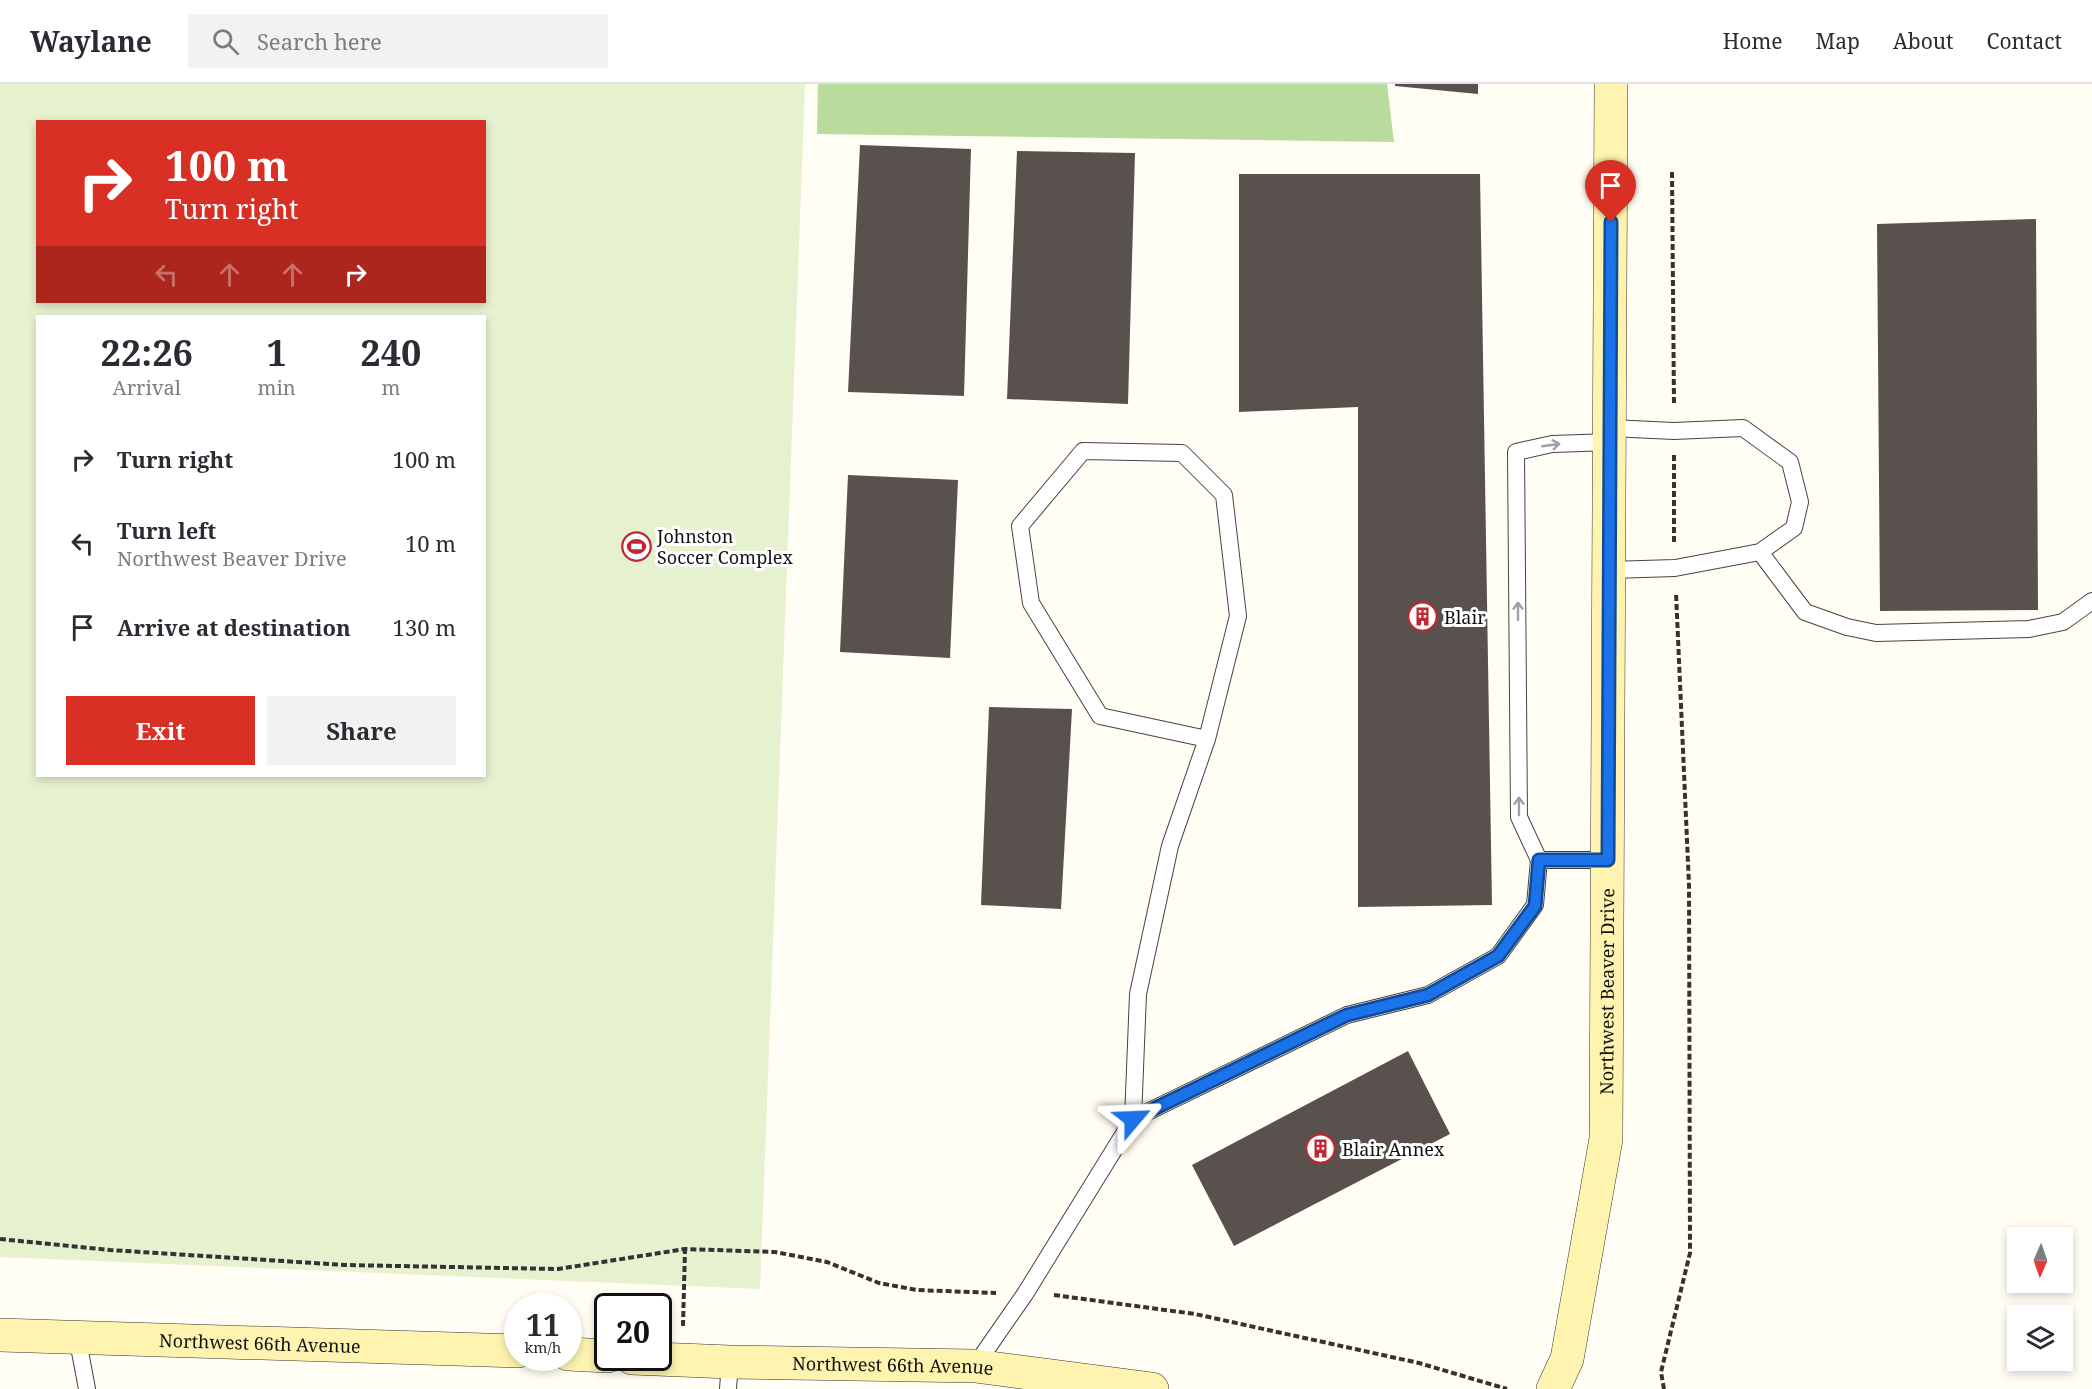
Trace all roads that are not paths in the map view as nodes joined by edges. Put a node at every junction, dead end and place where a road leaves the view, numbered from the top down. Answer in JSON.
{"nodes":[{"id":1,"x":1611,"y":84,"type":"edge"},
{"id":2,"x":1611,"y":435,"type":"junction"},
{"id":3,"x":1760,"y":552,"type":"junction"},
{"id":4,"x":1610,"y":570,"type":"junction"},
{"id":5,"x":2092,"y":601,"type":"edge"},
{"id":6,"x":1207,"y":739,"type":"junction"},
{"id":7,"x":1539,"y":860,"type":"junction"},
{"id":8,"x":1608,"y":860,"type":"junction"},
{"id":9,"x":1133,"y":1119,"type":"junction"},
{"id":10,"x":0,"y":1335,"type":"edge"},
{"id":11,"x":77,"y":1336,"type":"junction"},
{"id":12,"x":504,"y":1351,"type":"edge"},
{"id":13,"x":672,"y":1360,"type":"edge"},
{"id":14,"x":975,"y":1366,"type":"junction"},
{"id":15,"x":729,"y":1375,"type":"edge"},
{"id":16,"x":87,"y":1389,"type":"edge"},
{"id":17,"x":1152,"y":1389,"type":"edge"},
{"id":18,"x":1553,"y":1389,"type":"edge"}],
"edges":[{"from":1,"to":2,"type":"main road","name":"Northwest Beaver Drive"},
{"from":2,"to":3,"type":"lane"},
{"from":2,"to":4,"type":"main road","name":"Northwest Beaver Drive"},
{"from":7,"to":2,"type":"lane","one_way":true},
{"from":3,"to":4,"type":"lane"},
{"from":3,"to":5,"type":"lane"},
{"from":4,"to":8,"type":"main road","name":"Northwest Beaver Drive"},
{"from":6,"to":6,"type":"lane"},
{"from":6,"to":9,"type":"lane"},
{"from":7,"to":8,"type":"lane"},
{"from":7,"to":9,"type":"lane"},
{"from":8,"to":18,"type":"main road","name":"Northwest Beaver Drive"},
{"from":9,"to":14,"type":"lane"},
{"from":10,"to":11,"type":"main road","name":"Northwest 66th Avenue"},
{"from":11,"to":12,"type":"main road","name":"Northwest 66th Avenue"},
{"from":11,"to":16,"type":"lane"},
{"from":13,"to":15,"type":"main road","name":"Northwest 66th Avenue"},
{"from":14,"to":15,"type":"main road","name":"Northwest 66th Avenue"},
{"from":14,"to":17,"type":"main road","name":"Northwest 66th Avenue"}]}
